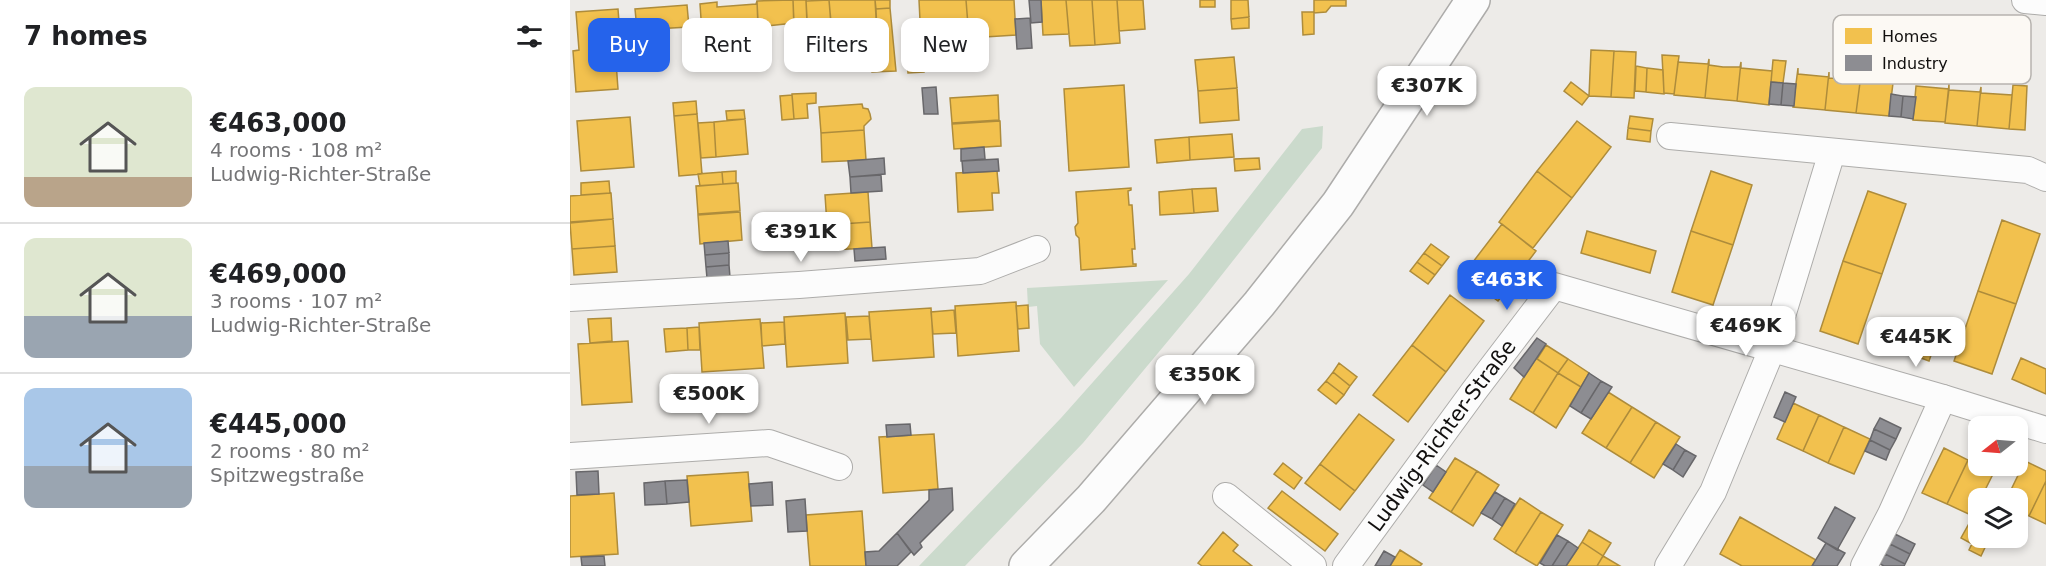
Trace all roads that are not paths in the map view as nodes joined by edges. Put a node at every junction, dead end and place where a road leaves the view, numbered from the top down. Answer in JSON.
{"nodes":[{"id":1,"x":1473,"y":0,"type":"edge"},
{"id":2,"x":2025,"y":0,"type":"edge"},
{"id":3,"x":2046,"y":2,"type":"edge"},
{"id":4,"x":1670,"y":136,"type":"dead end"},
{"id":5,"x":1832,"y":152,"type":"junction"},
{"id":6,"x":2046,"y":177,"type":"edge"},
{"id":7,"x":1037,"y":249,"type":"dead end"},
{"id":8,"x":570,"y":298,"type":"edge"},
{"id":9,"x":1772,"y":349,"type":"junction"},
{"id":10,"x":1943,"y":398,"type":"junction"},
{"id":11,"x":2046,"y":430,"type":"edge"},
{"id":12,"x":570,"y":456,"type":"edge"},
{"id":13,"x":839,"y":466,"type":"dead end"},
{"id":14,"x":1226,"y":496,"type":"dead end"},
{"id":15,"x":1026,"y":566,"type":"edge"},
{"id":16,"x":1313,"y":566,"type":"edge"},
{"id":17,"x":1346,"y":566,"type":"edge"},
{"id":18,"x":1668,"y":566,"type":"edge"},
{"id":19,"x":1864,"y":566,"type":"edge"}],
"edges":[{"from":1,"to":15,"type":"main road"},
{"from":2,"to":3,"type":"street"},
{"from":4,"to":5,"type":"street"},
{"from":5,"to":6,"type":"street"},
{"from":5,"to":9,"type":"street"},
{"from":7,"to":8,"type":"street"},
{"from":9,"to":10,"type":"street"},
{"from":9,"to":17,"type":"street","name":"Ludwig-Richter-Straße"},
{"from":9,"to":18,"type":"street"},
{"from":10,"to":11,"type":"street"},
{"from":10,"to":19,"type":"street"},
{"from":12,"to":13,"type":"street"},
{"from":14,"to":16,"type":"street"}]}
